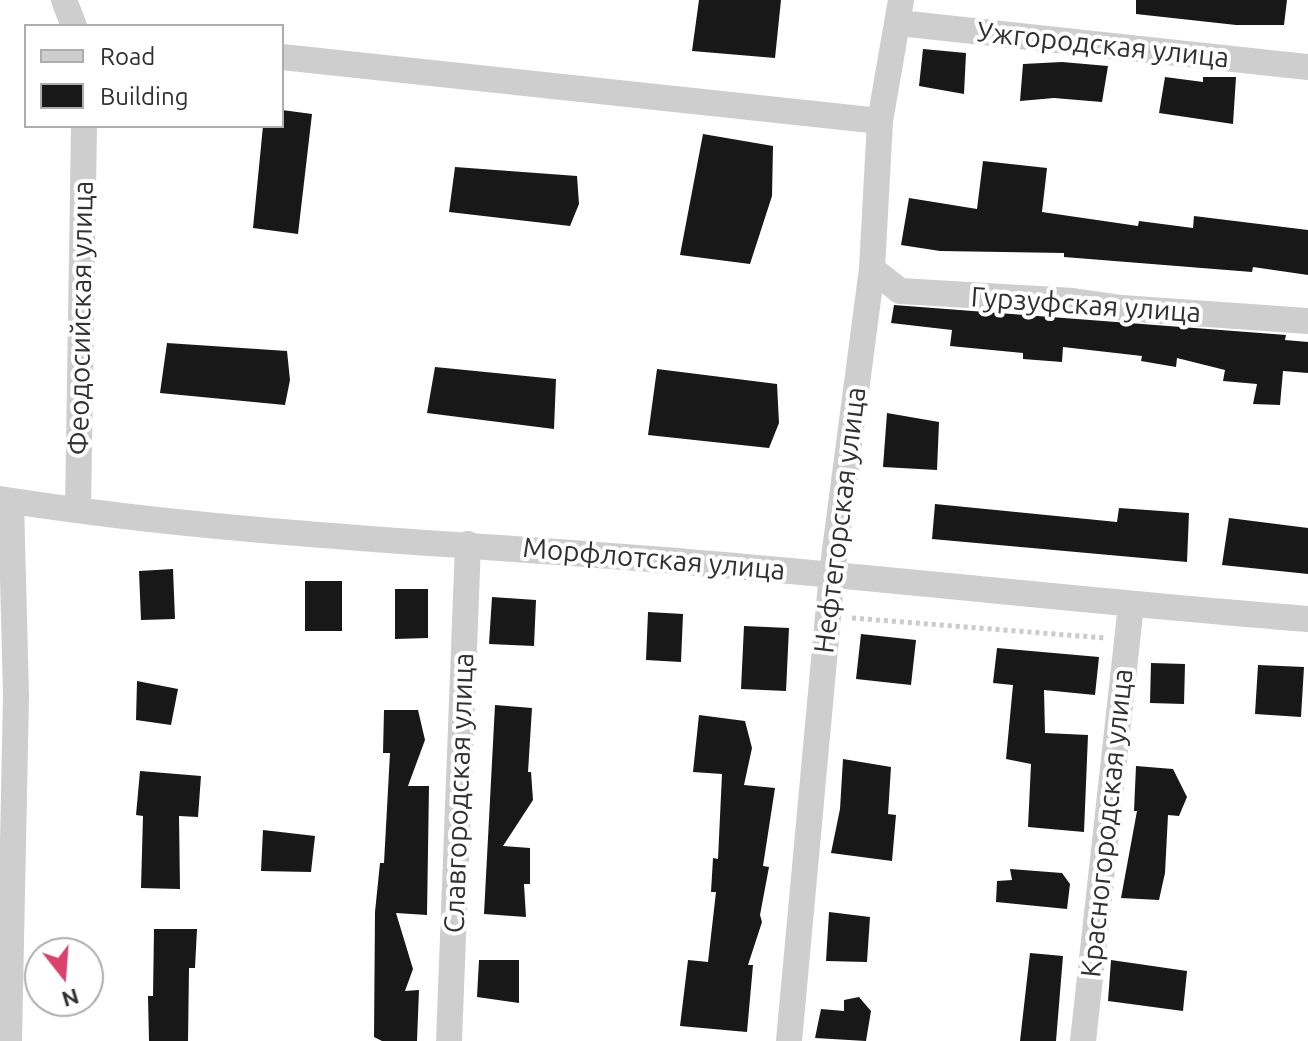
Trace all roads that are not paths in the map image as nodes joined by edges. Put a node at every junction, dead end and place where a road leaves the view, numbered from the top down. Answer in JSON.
{"nodes":[{"id":1,"x":64,"y":0,"type":"edge"},
{"id":2,"x":900,"y":12,"type":"edge"},
{"id":3,"x":73,"y":24,"type":"edge"},
{"id":4,"x":284,"y":57,"type":"edge"},
{"id":5,"x":1308,"y":67,"type":"edge"},
{"id":6,"x":880,"y":121,"type":"junction"},
{"id":7,"x":84,"y":128,"type":"edge"},
{"id":8,"x":872,"y":269,"type":"junction"},
{"id":9,"x":1308,"y":321,"type":"edge"},
{"id":10,"x":6,"y":500,"type":"edge"},
{"id":11,"x":78,"y":510,"type":"junction"},
{"id":12,"x":468,"y":544,"type":"junction"},
{"id":13,"x":832,"y":573,"type":"junction"},
{"id":14,"x":1131,"y":605,"type":"junction"},
{"id":15,"x":1308,"y":619,"type":"edge"},
{"id":16,"x":9,"y":1041,"type":"edge"},
{"id":17,"x":449,"y":1041,"type":"edge"},
{"id":18,"x":789,"y":1041,"type":"edge"},
{"id":19,"x":1083,"y":1041,"type":"edge"}],
"edges":[{"from":1,"to":3,"type":"street"},
{"from":2,"to":5,"type":"street","name":"Ужгородская улица"},
{"from":2,"to":6,"type":"street","name":"Нефтегорская улица"},
{"from":4,"to":6,"type":"street"},
{"from":6,"to":8,"type":"street","name":"Нефтегорская улица"},
{"from":7,"to":11,"type":"street","name":"Феодосийская улица"},
{"from":8,"to":9,"type":"street","name":"Гурзуфская улица"},
{"from":8,"to":13,"type":"street","name":"Нефтегорская улица"},
{"from":10,"to":11,"type":"street","name":"Морфлотская улица"},
{"from":10,"to":16,"type":"street"},
{"from":11,"to":12,"type":"street","name":"Морфлотская улица"},
{"from":12,"to":13,"type":"street","name":"Морфлотская улица"},
{"from":12,"to":17,"type":"street","name":"Славгородская улица"},
{"from":13,"to":14,"type":"street","name":"Морфлотская улица"},
{"from":13,"to":18,"type":"street","name":"Нефтегорская улица"},
{"from":14,"to":15,"type":"street","name":"Морфлотская улица"},
{"from":14,"to":19,"type":"street","name":"Красногородская улица"}]}
